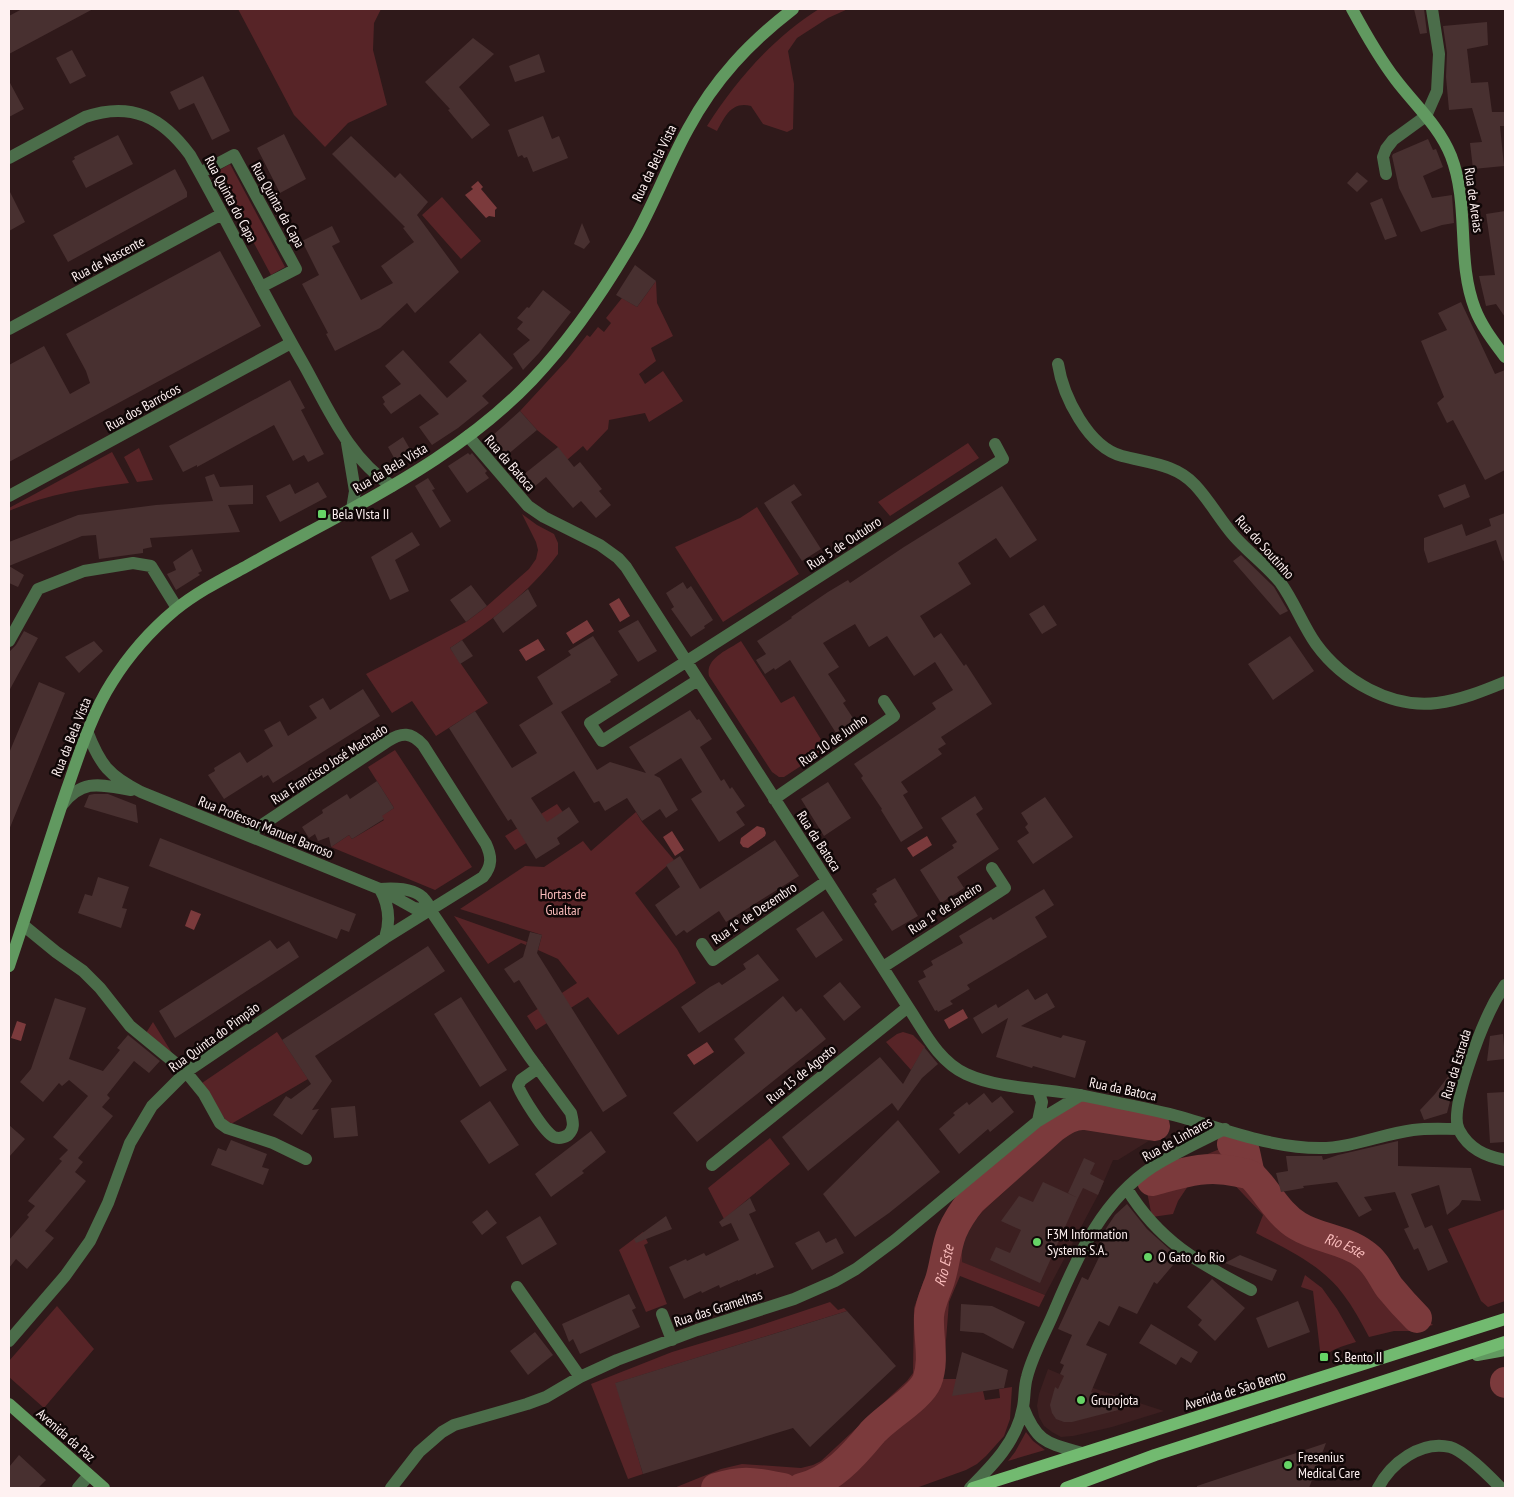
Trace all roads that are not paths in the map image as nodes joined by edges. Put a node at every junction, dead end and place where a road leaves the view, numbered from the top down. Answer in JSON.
{"nodes":[{"id":1,"x":793,"y":9,"type":"edge"},
{"id":2,"x":1352,"y":9,"type":"edge"},
{"id":3,"x":1432,"y":9,"type":"edge"},
{"id":4,"x":1426,"y":116,"type":"junction"},
{"id":5,"x":9,"y":158,"type":"edge"},
{"id":6,"x":200,"y":173,"type":"junction"},
{"id":7,"x":1386,"y":174,"type":"dead end"},
{"id":8,"x":222,"y":214,"type":"junction"},
{"id":9,"x":261,"y":287,"type":"junction"},
{"id":10,"x":9,"y":329,"type":"edge"},
{"id":11,"x":292,"y":343,"type":"junction"},
{"id":12,"x":1505,"y":357,"type":"edge"},
{"id":13,"x":1058,"y":364,"type":"dead end"},
{"id":14,"x":468,"y":436,"type":"junction"},
{"id":15,"x":346,"y":441,"type":"junction"},
{"id":16,"x":995,"y":444,"type":"dead end"},
{"id":17,"x":392,"y":486,"type":"junction"},
{"id":18,"x":9,"y":496,"type":"edge"},
{"id":19,"x":352,"y":509,"type":"junction"},
{"id":20,"x":177,"y":608,"type":"junction"},
{"id":21,"x":9,"y":641,"type":"edge"},
{"id":22,"x":686,"y":662,"type":"junction"},
{"id":23,"x":698,"y":680,"type":"junction"},
{"id":24,"x":1505,"y":682,"type":"edge"},
{"id":25,"x":884,"y":701,"type":"dead end"},
{"id":26,"x":87,"y":731,"type":"junction"},
{"id":27,"x":141,"y":792,"type":"junction"},
{"id":28,"x":774,"y":799,"type":"junction"},
{"id":29,"x":61,"y":807,"type":"junction"},
{"id":30,"x":247,"y":836,"type":"junction"},
{"id":31,"x":992,"y":868,"type":"dead end"},
{"id":32,"x":828,"y":881,"type":"junction"},
{"id":33,"x":380,"y":889,"type":"junction"},
{"id":34,"x":431,"y":910,"type":"junction"},
{"id":35,"x":23,"y":924,"type":"junction"},
{"id":36,"x":385,"y":938,"type":"junction"},
{"id":37,"x":702,"y":944,"type":"dead end"},
{"id":38,"x":12,"y":946,"type":"edge"},
{"id":39,"x":9,"y":966,"type":"edge"},
{"id":40,"x":883,"y":967,"type":"junction"},
{"id":41,"x":1505,"y":985,"type":"edge"},
{"id":42,"x":908,"y":1007,"type":"junction"},
{"id":43,"x":538,"y":1068,"type":"junction"},
{"id":44,"x":186,"y":1072,"type":"junction"},
{"id":45,"x":1038,"y":1090,"type":"junction"},
{"id":46,"x":1081,"y":1095,"type":"junction"},
{"id":47,"x":1038,"y":1121,"type":"junction"},
{"id":48,"x":1458,"y":1129,"type":"junction"},
{"id":49,"x":1225,"y":1130,"type":"junction"},
{"id":50,"x":306,"y":1159,"type":"dead end"},
{"id":51,"x":1505,"y":1160,"type":"edge"},
{"id":52,"x":712,"y":1165,"type":"dead end"},
{"id":53,"x":1127,"y":1189,"type":"junction"},
{"id":54,"x":517,"y":1288,"type":"dead end"},
{"id":55,"x":1251,"y":1290,"type":"dead end"},
{"id":56,"x":662,"y":1314,"type":"dead end"},
{"id":57,"x":1505,"y":1319,"type":"edge"},
{"id":58,"x":672,"y":1340,"type":"junction"},
{"id":59,"x":9,"y":1341,"type":"edge"},
{"id":60,"x":1505,"y":1342,"type":"edge"},
{"id":61,"x":1505,"y":1350,"type":"edge"},
{"id":62,"x":1457,"y":1358,"type":"junction"},
{"id":63,"x":580,"y":1377,"type":"junction"},
{"id":64,"x":9,"y":1404,"type":"edge"},
{"id":65,"x":1023,"y":1407,"type":"junction"},
{"id":66,"x":1082,"y":1453,"type":"junction"},
{"id":67,"x":89,"y":1475,"type":"junction"},
{"id":68,"x":1071,"y":1487,"type":"edge"},
{"id":69,"x":78,"y":1488,"type":"edge"},
{"id":70,"x":104,"y":1488,"type":"edge"},
{"id":71,"x":391,"y":1488,"type":"edge"},
{"id":72,"x":972,"y":1488,"type":"edge"},
{"id":73,"x":1378,"y":1488,"type":"edge"},
{"id":74,"x":1501,"y":1488,"type":"edge"}],
"edges":[{"from":1,"to":14,"type":"main road","name":"Rua da Bela Vista"},
{"from":2,"to":4,"type":"main road","name":"Rua de Areias"},
{"from":3,"to":4,"type":"street"},
{"from":4,"to":7,"type":"street"},
{"from":4,"to":12,"type":"main road","name":"Rua de Areias"},
{"from":5,"to":6,"type":"street","name":"Rua Quinta do Capa"},
{"from":6,"to":8,"type":"street","name":"Rua Quinta do Capa"},
{"from":6,"to":9,"type":"street","name":"Rua Quinta da Capa"},
{"from":8,"to":9,"type":"street","name":"Rua Quinta do Capa"},
{"from":8,"to":10,"type":"street","name":"Rua de Nascente"},
{"from":9,"to":11,"type":"street","name":"Rua Quinta do Capa"},
{"from":11,"to":15,"type":"street","name":"Rua Quinta do Capa"},
{"from":11,"to":18,"type":"street","name":"Rua dos Barrócos"},
{"from":13,"to":24,"type":"street","name":"Rua do Soutinho"},
{"from":14,"to":17,"type":"main road","name":"Rua da Bela Vista"},
{"from":14,"to":22,"type":"street","name":"Rua da Batoca"},
{"from":15,"to":17,"type":"street"},
{"from":15,"to":19,"type":"street"},
{"from":16,"to":22,"type":"street","name":"Rua 5 de Outubro"},
{"from":17,"to":19,"type":"main road","name":"Rua da Bela Vista"},
{"from":19,"to":20,"type":"main road","name":"Rua da Bela Vista"},
{"from":20,"to":21,"type":"street"},
{"from":20,"to":26,"type":"main road","name":"Rua da Bela Vista"},
{"from":22,"to":23,"type":"street","name":"Rua da Batoca"},
{"from":22,"to":23,"type":"street"},
{"from":23,"to":28,"type":"street","name":"Rua da Batoca"},
{"from":25,"to":28,"type":"street","name":"Rua 10 de Junho"},
{"from":26,"to":27,"type":"street"},
{"from":26,"to":29,"type":"main road","name":"Rua da Bela Vista"},
{"from":27,"to":29,"type":"street"},
{"from":27,"to":30,"type":"street","name":"Rua Professor Manuel Barroso"},
{"from":28,"to":32,"type":"street","name":"Rua da Batoca"},
{"from":29,"to":35,"type":"main road","name":"Rua da Bela Vista"},
{"from":30,"to":33,"type":"street","name":"Rua Professor Manuel Barroso"},
{"from":30,"to":34,"type":"street","name":"Rua Francisco José Machado"},
{"from":31,"to":40,"type":"street","name":"Rua 1º de Janeiro"},
{"from":32,"to":37,"type":"street","name":"Rua 1º de Dezembro"},
{"from":32,"to":40,"type":"street","name":"Rua da Batoca"},
{"from":33,"to":34,"type":"street","name":"Rua Professor Manuel Barroso"},
{"from":33,"to":36,"type":"street"},
{"from":34,"to":36,"type":"street","name":"Rua Quinta do Pimpão"},
{"from":34,"to":43,"type":"street"},
{"from":35,"to":38,"type":"main road","name":"Rua da Bela Vista"},
{"from":35,"to":44,"type":"street"},
{"from":36,"to":44,"type":"street","name":"Rua Quinta do Pimpão"},
{"from":38,"to":39,"type":"main road","name":"Rua da Bela Vista"},
{"from":40,"to":42,"type":"street","name":"Rua da Batoca"},
{"from":41,"to":48,"type":"street","name":"Rua da Estrada"},
{"from":42,"to":45,"type":"street","name":"Rua da Batoca"},
{"from":42,"to":52,"type":"street","name":"Rua 15 de Agosto"},
{"from":43,"to":43,"type":"street"},
{"from":44,"to":50,"type":"street"},
{"from":44,"to":59,"type":"street","name":"Rua Quinta do Pimpão"},
{"from":45,"to":46,"type":"street","name":"Rua da Batoca"},
{"from":45,"to":47,"type":"street"},
{"from":46,"to":47,"type":"street","name":"Rua das Gramelhas"},
{"from":46,"to":49,"type":"street","name":"Rua da Batoca"},
{"from":47,"to":58,"type":"street","name":"Rua das Gramelhas"},
{"from":48,"to":49,"type":"street","name":"Rua de Linhares"},
{"from":48,"to":51,"type":"street"},
{"from":49,"to":53,"type":"street","name":"Rua de Linhares"},
{"from":53,"to":55,"type":"street"},
{"from":53,"to":65,"type":"street","name":"Rua de Linhares"},
{"from":54,"to":63,"type":"street"},
{"from":56,"to":58,"type":"street"},
{"from":57,"to":66,"type":"main road","name":"Avenida de São Bento"},
{"from":58,"to":63,"type":"street","name":"Rua das Gramelhas"},
{"from":60,"to":62,"type":"main road"},
{"from":61,"to":62,"type":"main road"},
{"from":62,"to":68,"type":"main road"},
{"from":63,"to":71,"type":"street","name":"Rua das Gramelhas"},
{"from":64,"to":67,"type":"main road","name":"Avenida da Paz"},
{"from":65,"to":66,"type":"street"},
{"from":65,"to":72,"type":"street","name":"Rua de Linhares"},
{"from":66,"to":72,"type":"main road","name":"Avenida de São Bento"},
{"from":67,"to":69,"type":"street"},
{"from":67,"to":70,"type":"main road","name":"Avenida da Paz"},
{"from":73,"to":74,"type":"street"}]}
